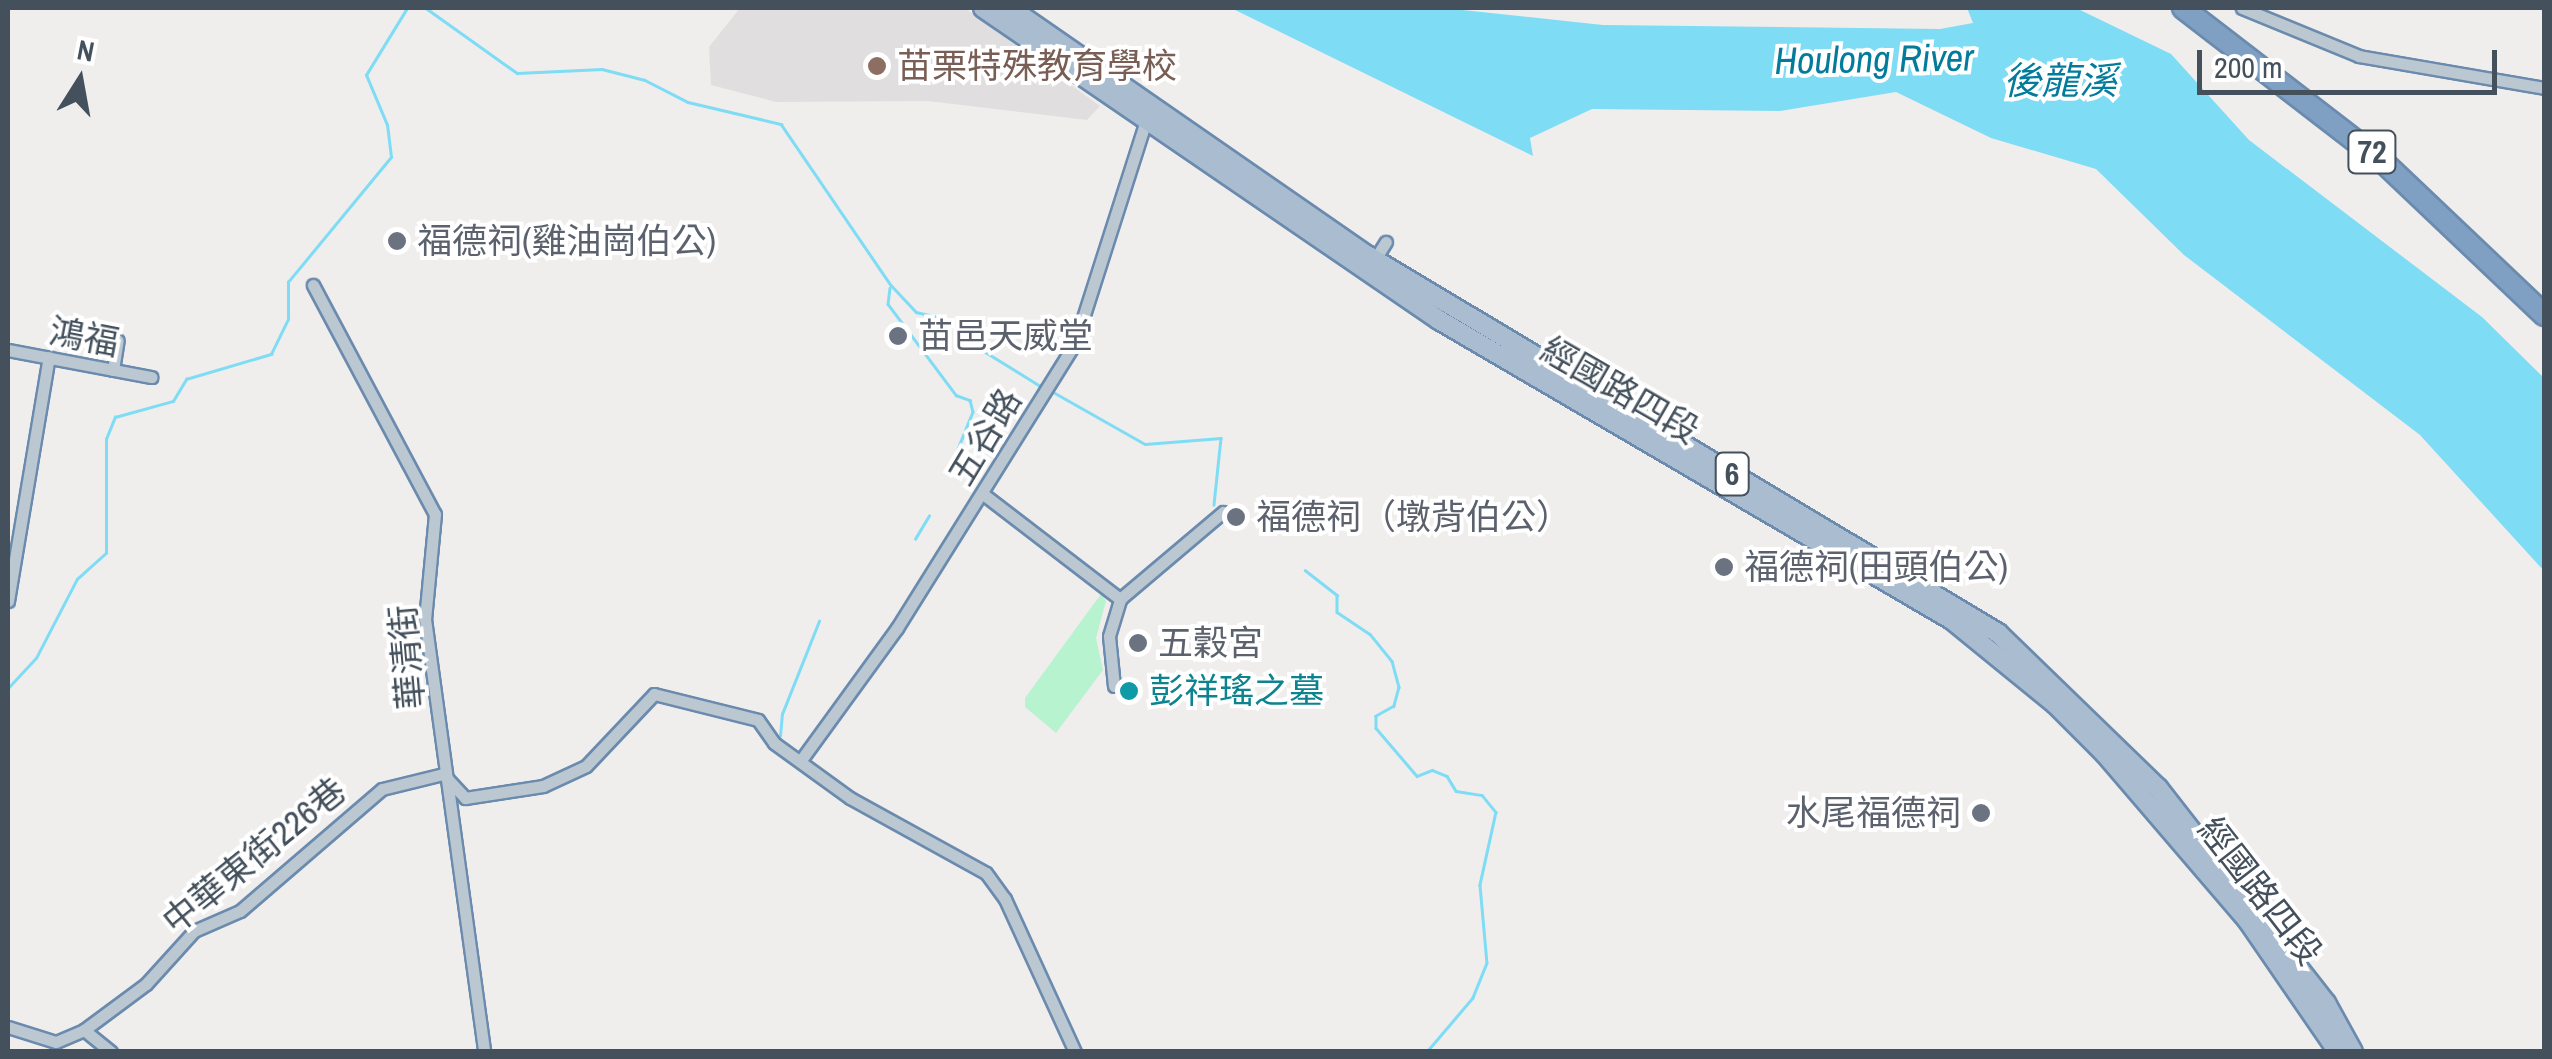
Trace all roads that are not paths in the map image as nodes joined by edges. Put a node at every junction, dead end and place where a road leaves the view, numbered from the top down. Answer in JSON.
{"nodes":[{"id":1,"x":983,"y":8,"type":"edge"},
{"id":2,"x":1010,"y":8,"type":"edge"},
{"id":3,"x":2183,"y":8,"type":"edge"},
{"id":4,"x":2206,"y":8,"type":"edge"},
{"id":5,"x":2242,"y":8,"type":"edge"},
{"id":6,"x":2544,"y":88,"type":"edge"},
{"id":7,"x":1148,"y":117,"type":"junction"},
{"id":8,"x":1386,"y":242,"type":"dead end"},
{"id":9,"x":1371,"y":266,"type":"junction"},
{"id":10,"x":313,"y":285,"type":"dead end"},
{"id":11,"x":2544,"y":298,"type":"edge"},
{"id":12,"x":2544,"y":315,"type":"edge"},
{"id":13,"x":118,"y":340,"type":"dead end"},
{"id":14,"x":8,"y":350,"type":"edge"},
{"id":15,"x":49,"y":358,"type":"junction"},
{"id":16,"x":114,"y":370,"type":"junction"},
{"id":17,"x":151,"y":377,"type":"dead end"},
{"id":18,"x":1720,"y":467,"type":"junction"},
{"id":19,"x":983,"y":494,"type":"junction"},
{"id":20,"x":1223,"y":512,"type":"dead end"},
{"id":21,"x":1120,"y":599,"type":"junction"},
{"id":22,"x":8,"y":601,"type":"edge"},
{"id":23,"x":1114,"y":686,"type":"dead end"},
{"id":24,"x":801,"y":760,"type":"junction"},
{"id":25,"x":443,"y":774,"type":"junction"},
{"id":26,"x":8,"y":1027,"type":"edge"},
{"id":27,"x":84,"y":1030,"type":"junction"},
{"id":28,"x":111,"y":1052,"type":"edge"},
{"id":29,"x":484,"y":1052,"type":"edge"},
{"id":30,"x":1076,"y":1052,"type":"edge"},
{"id":31,"x":2338,"y":1052,"type":"edge"},
{"id":32,"x":2353,"y":1052,"type":"edge"}],
"edges":[{"from":1,"to":7,"type":"main road","name":"經國路四段","number":"6"},
{"from":2,"to":7,"type":"main road","name":"經國路四段","number":"6"},
{"from":3,"to":12,"type":"highway","number":"72"},
{"from":4,"to":11,"type":"highway","number":"72"},
{"from":5,"to":6,"type":"street"},
{"from":7,"to":9,"type":"main road","name":"經國路四段","number":"6"},
{"from":7,"to":19,"type":"street","name":"五谷路"},
{"from":8,"to":9,"type":"street"},
{"from":9,"to":18,"type":"main road","name":"經國路四段","number":"6"},
{"from":10,"to":25,"type":"street","name":"華清街"},
{"from":13,"to":16,"type":"street"},
{"from":14,"to":15,"type":"street","name":"鴻福"},
{"from":15,"to":16,"type":"street","name":"鴻福"},
{"from":15,"to":22,"type":"street"},
{"from":16,"to":17,"type":"street","name":"鴻福"},
{"from":18,"to":31,"type":"main road","name":"經國路四段","number":"6"},
{"from":18,"to":32,"type":"main road","name":"經國路四段","number":"6"},
{"from":19,"to":21,"type":"street"},
{"from":19,"to":24,"type":"street","name":"五谷路"},
{"from":20,"to":21,"type":"street"},
{"from":21,"to":23,"type":"street"},
{"from":24,"to":25,"type":"street"},
{"from":24,"to":30,"type":"street"},
{"from":25,"to":27,"type":"street","name":"中華東街226巷"},
{"from":25,"to":29,"type":"street","name":"華清街"},
{"from":26,"to":27,"type":"street","name":"中華東街226巷"},
{"from":27,"to":28,"type":"street"}]}
